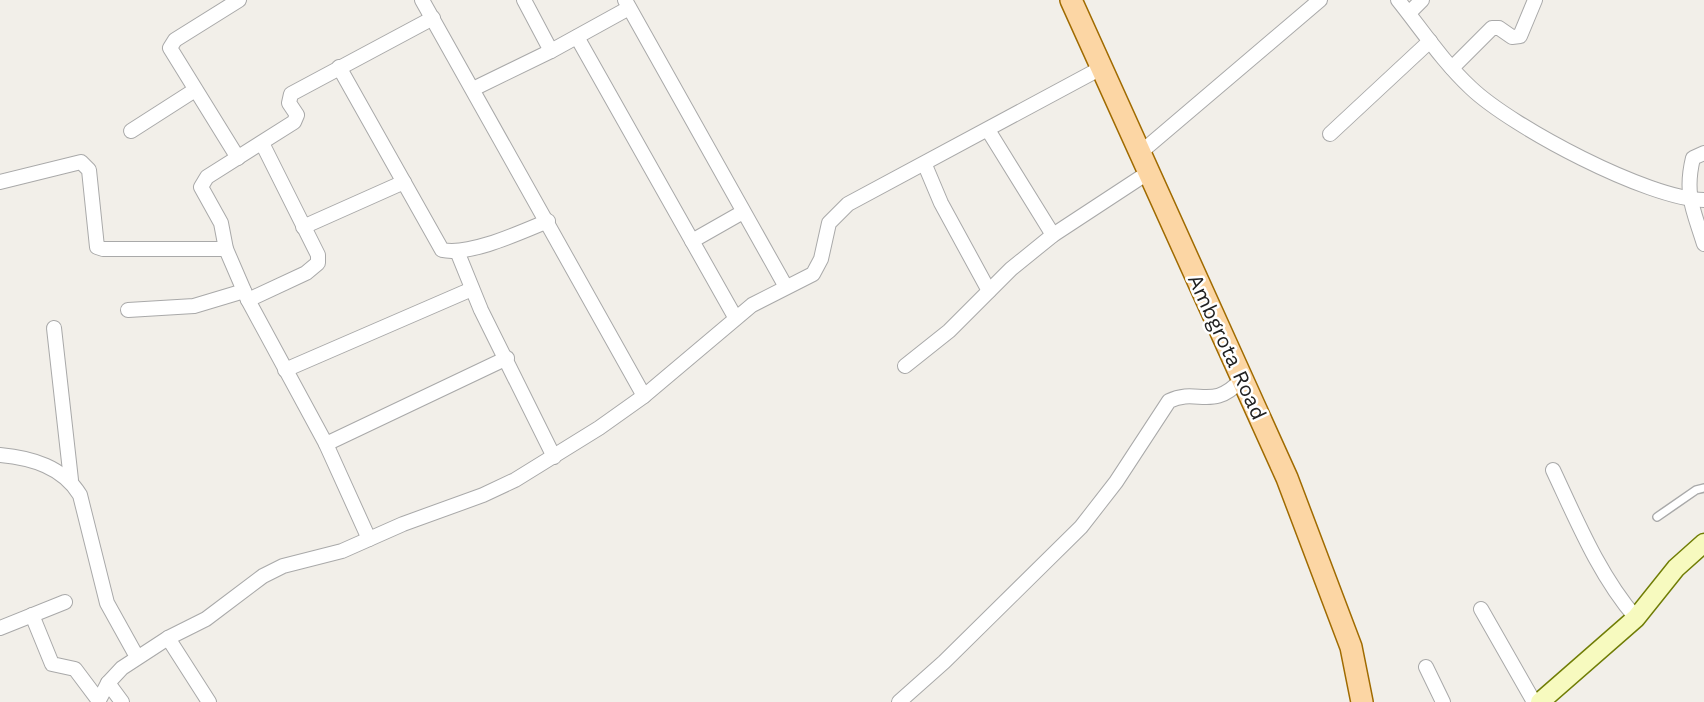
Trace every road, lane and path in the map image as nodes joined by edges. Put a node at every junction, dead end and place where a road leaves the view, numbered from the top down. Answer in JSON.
{"nodes":[{"id":1,"x":239,"y":0,"type":"edge"},
{"id":2,"x":422,"y":0,"type":"edge"},
{"id":3,"x":524,"y":0,"type":"edge"},
{"id":4,"x":1071,"y":0,"type":"edge"},
{"id":5,"x":1320,"y":0,"type":"edge"},
{"id":6,"x":1398,"y":0,"type":"edge"},
{"id":7,"x":1422,"y":0,"type":"edge"},
{"id":8,"x":1535,"y":0,"type":"edge"},
{"id":9,"x":627,"y":4,"type":"edge"},
{"id":10,"x":1409,"y":14,"type":"junction"},
{"id":11,"x":432,"y":18,"type":"junction"},
{"id":12,"x":577,"y":37,"type":"junction"},
{"id":13,"x":1430,"y":41,"type":"junction"},
{"id":14,"x":551,"y":51,"type":"junction"},
{"id":15,"x":1104,"y":67,"type":"junction"},
{"id":16,"x":339,"y":68,"type":"junction"},
{"id":17,"x":1452,"y":68,"type":"junction"},
{"id":18,"x":473,"y":89,"type":"junction"},
{"id":19,"x":195,"y":90,"type":"junction"},
{"id":20,"x":988,"y":130,"type":"junction"},
{"id":21,"x":131,"y":131,"type":"dead end"},
{"id":22,"x":1330,"y":134,"type":"dead end"},
{"id":23,"x":262,"y":143,"type":"junction"},
{"id":24,"x":1704,"y":153,"type":"edge"},
{"id":25,"x":238,"y":158,"type":"junction"},
{"id":26,"x":1145,"y":162,"type":"junction"},
{"id":27,"x":925,"y":165,"type":"junction"},
{"id":28,"x":0,"y":182,"type":"edge"},
{"id":29,"x":404,"y":182,"type":"junction"},
{"id":30,"x":1689,"y":199,"type":"junction"},
{"id":31,"x":1704,"y":200,"type":"edge"},
{"id":32,"x":743,"y":212,"type":"junction"},
{"id":33,"x":548,"y":221,"type":"junction"},
{"id":34,"x":303,"y":227,"type":"junction"},
{"id":35,"x":1053,"y":235,"type":"junction"},
{"id":36,"x":692,"y":241,"type":"junction"},
{"id":37,"x":1704,"y":244,"type":"edge"},
{"id":38,"x":226,"y":249,"type":"junction"},
{"id":39,"x":457,"y":251,"type":"junction"},
{"id":40,"x":786,"y":287,"type":"junction"},
{"id":41,"x":472,"y":289,"type":"junction"},
{"id":42,"x":989,"y":291,"type":"junction"},
{"id":43,"x":246,"y":295,"type":"junction"},
{"id":44,"x":128,"y":310,"type":"dead end"},
{"id":45,"x":735,"y":317,"type":"junction"},
{"id":46,"x":54,"y":328,"type":"dead end"},
{"id":47,"x":507,"y":358,"type":"junction"},
{"id":48,"x":905,"y":366,"type":"dead end"},
{"id":49,"x":285,"y":370,"type":"junction"},
{"id":50,"x":1242,"y":379,"type":"junction"},
{"id":51,"x":644,"y":396,"type":"junction"},
{"id":52,"x":326,"y":444,"type":"junction"},
{"id":53,"x":0,"y":455,"type":"edge"},
{"id":54,"x":554,"y":457,"type":"junction"},
{"id":55,"x":1553,"y":470,"type":"dead end"},
{"id":56,"x":71,"y":480,"type":"junction"},
{"id":57,"x":1704,"y":488,"type":"edge"},
{"id":58,"x":1657,"y":517,"type":"dead end"},
{"id":59,"x":369,"y":539,"type":"junction"},
{"id":60,"x":1704,"y":543,"type":"edge"},
{"id":61,"x":65,"y":602,"type":"dead end"},
{"id":62,"x":1480,"y":609,"type":"dead end"},
{"id":63,"x":32,"y":615,"type":"junction"},
{"id":64,"x":1636,"y":618,"type":"junction"},
{"id":65,"x":0,"y":628,"type":"edge"},
{"id":66,"x":168,"y":638,"type":"junction"},
{"id":67,"x":138,"y":657,"type":"junction"},
{"id":68,"x":1426,"y":667,"type":"dead end"},
{"id":69,"x":108,"y":683,"type":"junction"},
{"id":70,"x":99,"y":701,"type":"edge"},
{"id":71,"x":122,"y":702,"type":"edge"},
{"id":72,"x":209,"y":702,"type":"edge"},
{"id":73,"x":899,"y":702,"type":"edge"},
{"id":74,"x":1362,"y":702,"type":"edge"},
{"id":75,"x":1443,"y":702,"type":"edge"},
{"id":76,"x":1534,"y":702,"type":"edge"},
{"id":77,"x":1540,"y":702,"type":"edge"}],
"edges":[{"from":1,"to":19,"type":"street"},
{"from":2,"to":11,"type":"street"},
{"from":3,"to":14,"type":"street"},
{"from":4,"to":15,"type":"main road","name":"Ambgrota Road"},
{"from":5,"to":26,"type":"street"},
{"from":6,"to":10,"type":"street"},
{"from":7,"to":10,"type":"street"},
{"from":8,"to":17,"type":"street"},
{"from":9,"to":12,"type":"street"},
{"from":9,"to":32,"type":"street"},
{"from":10,"to":13,"type":"street"},
{"from":11,"to":16,"type":"street"},
{"from":11,"to":18,"type":"street"},
{"from":12,"to":14,"type":"street"},
{"from":12,"to":36,"type":"street"},
{"from":13,"to":17,"type":"street"},
{"from":13,"to":22,"type":"street"},
{"from":14,"to":18,"type":"street"},
{"from":15,"to":20,"type":"street"},
{"from":15,"to":26,"type":"main road","name":"Ambgrota Road"},
{"from":16,"to":23,"type":"street"},
{"from":16,"to":29,"type":"street"},
{"from":17,"to":30,"type":"street"},
{"from":18,"to":33,"type":"street"},
{"from":19,"to":21,"type":"street"},
{"from":19,"to":25,"type":"street"},
{"from":20,"to":27,"type":"street"},
{"from":20,"to":35,"type":"street"},
{"from":23,"to":25,"type":"street"},
{"from":23,"to":34,"type":"street"},
{"from":24,"to":30,"type":"street"},
{"from":25,"to":38,"type":"street"},
{"from":26,"to":35,"type":"street"},
{"from":26,"to":50,"type":"main road","name":"Ambgrota Road"},
{"from":27,"to":40,"type":"street"},
{"from":27,"to":42,"type":"street"},
{"from":28,"to":38,"type":"street"},
{"from":29,"to":34,"type":"street"},
{"from":29,"to":39,"type":"street"},
{"from":30,"to":31,"type":"street"},
{"from":30,"to":37,"type":"street"},
{"from":32,"to":36,"type":"street"},
{"from":32,"to":40,"type":"street"},
{"from":33,"to":39,"type":"street"},
{"from":33,"to":51,"type":"street"},
{"from":34,"to":43,"type":"street"},
{"from":35,"to":42,"type":"street"},
{"from":36,"to":45,"type":"street"},
{"from":38,"to":43,"type":"street"},
{"from":39,"to":41,"type":"street"},
{"from":40,"to":45,"type":"street"},
{"from":41,"to":47,"type":"street"},
{"from":41,"to":49,"type":"street"},
{"from":42,"to":48,"type":"street"},
{"from":43,"to":44,"type":"street"},
{"from":43,"to":49,"type":"street"},
{"from":45,"to":51,"type":"street"},
{"from":46,"to":56,"type":"street"},
{"from":47,"to":52,"type":"street"},
{"from":47,"to":54,"type":"street"},
{"from":49,"to":52,"type":"street"},
{"from":50,"to":73,"type":"street"},
{"from":50,"to":74,"type":"main road","name":"Ambgrota Road"},
{"from":51,"to":54,"type":"street"},
{"from":52,"to":59,"type":"street"},
{"from":53,"to":56,"type":"street"},
{"from":54,"to":59,"type":"street"},
{"from":55,"to":64,"type":"street"},
{"from":56,"to":67,"type":"street"},
{"from":57,"to":58,"type":"lane"},
{"from":59,"to":66,"type":"street"},
{"from":60,"to":64,"type":"street"},
{"from":61,"to":63,"type":"street"},
{"from":62,"to":76,"type":"street"},
{"from":63,"to":65,"type":"street"},
{"from":63,"to":70,"type":"street"},
{"from":64,"to":77,"type":"street"},
{"from":66,"to":67,"type":"street"},
{"from":66,"to":72,"type":"street"},
{"from":67,"to":69,"type":"street"},
{"from":68,"to":75,"type":"street"},
{"from":69,"to":70,"type":"street"},
{"from":69,"to":71,"type":"street"}]}
